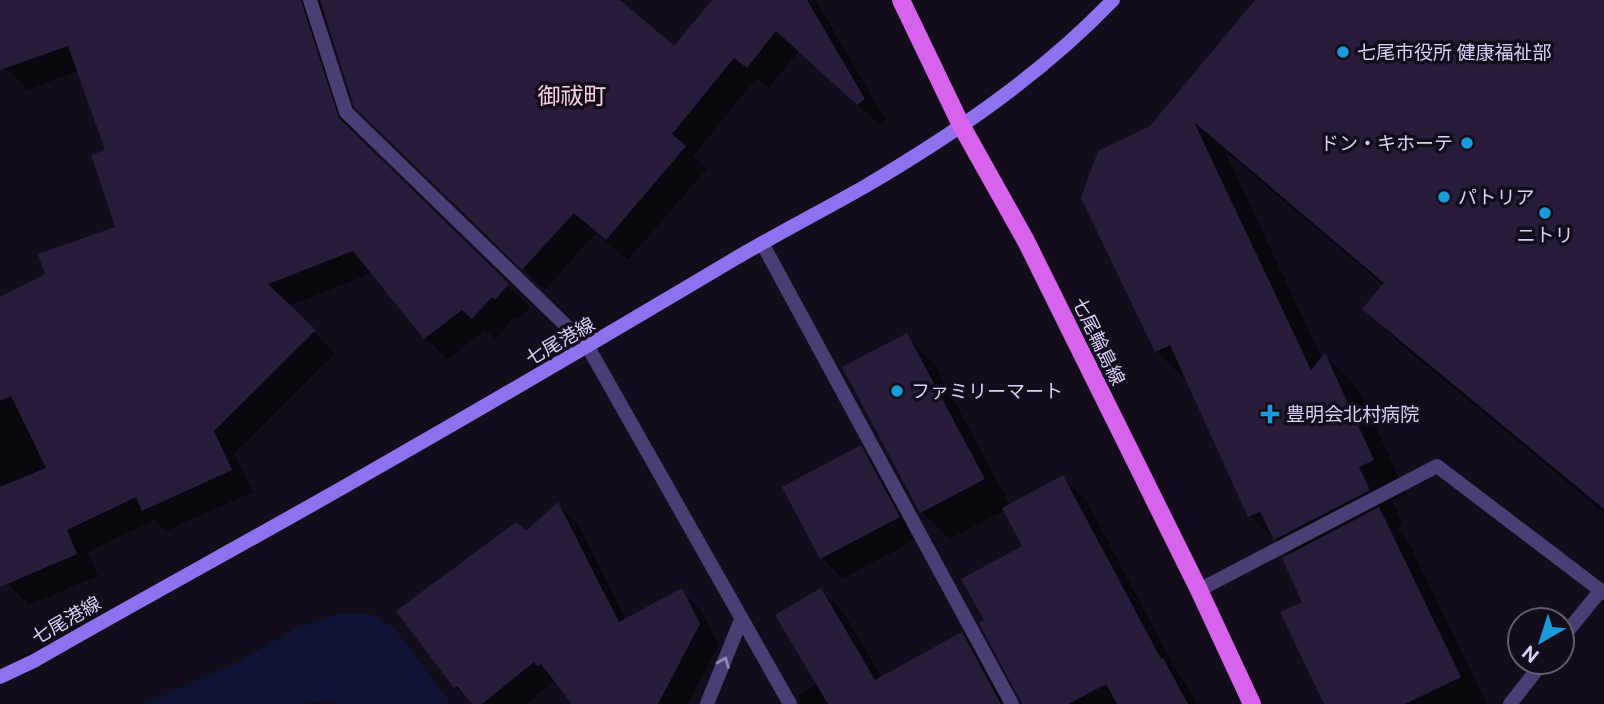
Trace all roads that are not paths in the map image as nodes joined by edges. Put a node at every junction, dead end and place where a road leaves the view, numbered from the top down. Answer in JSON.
{"nodes":[{"id":1,"x":310,"y":0,"type":"edge"},
{"id":2,"x":901,"y":0,"type":"edge"},
{"id":3,"x":1113,"y":0,"type":"edge"},
{"id":4,"x":961,"y":125,"type":"junction"},
{"id":5,"x":762,"y":243,"type":"junction"},
{"id":6,"x":589,"y":347,"type":"junction"},
{"id":7,"x":1199,"y":590,"type":"junction"},
{"id":8,"x":1602,"y":591,"type":"edge"},
{"id":9,"x":741,"y":621,"type":"junction"},
{"id":10,"x":1576,"y":622,"type":"edge"},
{"id":11,"x":1532,"y":676,"type":"edge"},
{"id":12,"x":0,"y":677,"type":"edge"},
{"id":13,"x":707,"y":704,"type":"edge"},
{"id":14,"x":790,"y":704,"type":"edge"},
{"id":15,"x":1012,"y":704,"type":"edge"},
{"id":16,"x":1252,"y":704,"type":"edge"},
{"id":17,"x":1510,"y":704,"type":"edge"}],
"edges":[{"from":1,"to":6,"type":"street"},
{"from":2,"to":4,"type":"main road","name":"七尾輪島線"},
{"from":3,"to":4,"type":"main road","name":"七尾港線"},
{"from":4,"to":5,"type":"main road","name":"七尾港線"},
{"from":4,"to":7,"type":"main road","name":"七尾輪島線"},
{"from":5,"to":6,"type":"main road","name":"七尾港線"},
{"from":5,"to":15,"type":"street"},
{"from":6,"to":9,"type":"street"},
{"from":6,"to":12,"type":"main road","name":"七尾港線"},
{"from":7,"to":8,"type":"street"},
{"from":7,"to":16,"type":"main road","name":"七尾輪島線"},
{"from":8,"to":10,"type":"street"},
{"from":13,"to":9,"type":"street","one_way":true},
{"from":9,"to":14,"type":"street"},
{"from":11,"to":17,"type":"street"}]}
